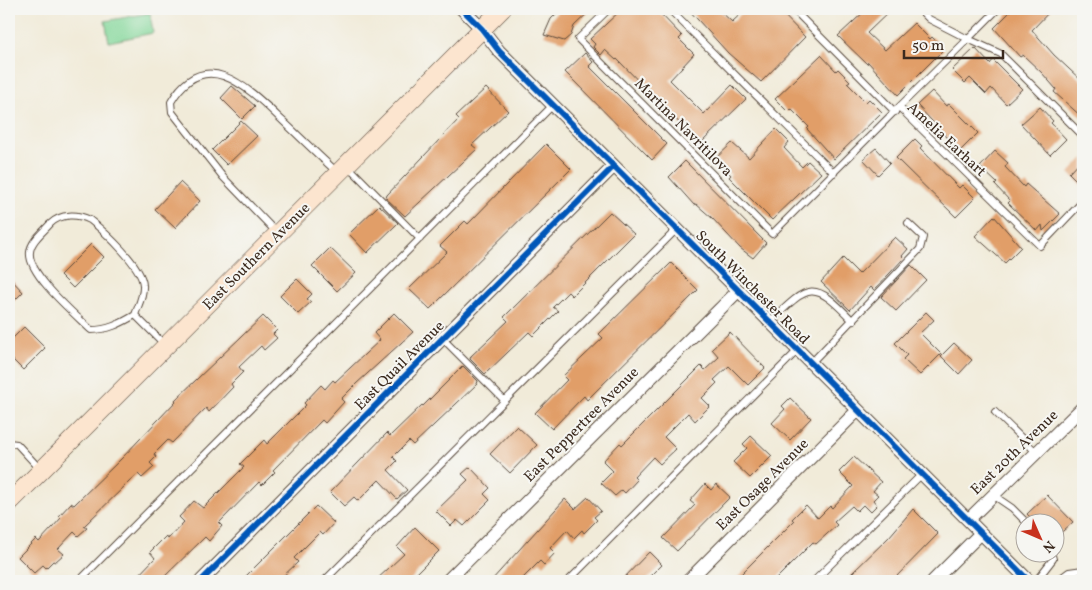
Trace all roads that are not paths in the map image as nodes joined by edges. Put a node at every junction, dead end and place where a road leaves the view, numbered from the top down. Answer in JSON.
{"nodes":[{"id":1,"x":462,"y":9,"type":"edge"},
{"id":2,"x":502,"y":9,"type":"edge"},
{"id":3,"x":609,"y":9,"type":"edge"},
{"id":4,"x":669,"y":9,"type":"edge"},
{"id":5,"x":793,"y":9,"type":"edge"},
{"id":6,"x":919,"y":9,"type":"edge"},
{"id":7,"x":998,"y":9,"type":"edge"},
{"id":8,"x":482,"y":29,"type":"junction"},
{"id":9,"x":968,"y":39,"type":"junction"},
{"id":10,"x":553,"y":105,"type":"junction"},
{"id":11,"x":897,"y":110,"type":"junction"},
{"id":12,"x":1083,"y":136,"type":"edge"},
{"id":13,"x":614,"y":166,"type":"junction"},
{"id":14,"x":342,"y":169,"type":"junction"},
{"id":15,"x":834,"y":172,"type":"junction"},
{"id":16,"x":1083,"y":201,"type":"edge"},
{"id":17,"x":908,"y":222,"type":"dead end"},
{"id":18,"x":677,"y":229,"type":"junction"},
{"id":19,"x":278,"y":234,"type":"junction"},
{"id":20,"x":772,"y":234,"type":"joint"},
{"id":21,"x":420,"y":239,"type":"junction"},
{"id":22,"x":738,"y":290,"type":"junction"},
{"id":23,"x":135,"y":315,"type":"junction"},
{"id":24,"x":852,"y":320,"type":"junction"},
{"id":25,"x":770,"y":322,"type":"junction"},
{"id":26,"x":442,"y":339,"type":"junction"},
{"id":27,"x":166,"y":346,"type":"junction"},
{"id":28,"x":798,"y":350,"type":"junction"},
{"id":29,"x":811,"y":363,"type":"junction"},
{"id":30,"x":505,"y":401,"type":"junction"},
{"id":31,"x":1083,"y":407,"type":"edge"},
{"id":32,"x":858,"y":410,"type":"junction"},
{"id":33,"x":995,"y":412,"type":"dead end"},
{"id":34,"x":9,"y":443,"type":"edge"},
{"id":35,"x":1037,"y":453,"type":"junction"},
{"id":36,"x":41,"y":470,"type":"junction"},
{"id":37,"x":922,"y":474,"type":"junction"},
{"id":38,"x":993,"y":495,"type":"junction"},
{"id":39,"x":10,"y":499,"type":"edge"},
{"id":40,"x":1016,"y":512,"type":"edge"},
{"id":41,"x":968,"y":520,"type":"junction"},
{"id":42,"x":981,"y":533,"type":"junction"},
{"id":43,"x":1051,"y":562,"type":"edge"},
{"id":44,"x":1083,"y":570,"type":"edge"},
{"id":45,"x":79,"y":581,"type":"edge"},
{"id":46,"x":202,"y":581,"type":"edge"},
{"id":47,"x":324,"y":581,"type":"edge"},
{"id":48,"x":447,"y":581,"type":"edge"},
{"id":49,"x":568,"y":581,"type":"edge"},
{"id":50,"x":688,"y":581,"type":"edge"},
{"id":51,"x":814,"y":581,"type":"edge"},
{"id":52,"x":932,"y":581,"type":"edge"},
{"id":53,"x":1029,"y":581,"type":"edge"},
{"id":54,"x":1036,"y":581,"type":"edge"},
{"id":55,"x":1057,"y":581,"type":"edge"}],
"edges":[{"from":1,"to":8,"type":"street","name":"South Winchester Road"},
{"from":2,"to":8,"type":"main road","name":"East Southern Avenue"},
{"from":3,"to":20,"type":"lane","name":"Martina Navritilova"},
{"from":4,"to":15,"type":"lane"},
{"from":5,"to":11,"type":"lane"},
{"from":6,"to":9,"type":"lane"},
{"from":7,"to":9,"type":"lane"},
{"from":8,"to":10,"type":"street","name":"South Winchester Road"},
{"from":8,"to":14,"type":"main road","name":"East Southern Avenue"},
{"from":9,"to":11,"type":"lane"},
{"from":9,"to":12,"type":"lane"},
{"from":10,"to":13,"type":"street","name":"South Winchester Road"},
{"from":10,"to":21,"type":"lane"},
{"from":11,"to":15,"type":"lane","name":"Amelia Earhart"},
{"from":11,"to":16,"type":"lane","name":"Amelia Earhart"},
{"from":13,"to":18,"type":"street","name":"South Winchester Road"},
{"from":13,"to":26,"type":"street","name":"East Quail Avenue"},
{"from":14,"to":19,"type":"main road","name":"East Southern Avenue"},
{"from":14,"to":19,"type":"lane"},
{"from":14,"to":21,"type":"lane"},
{"from":15,"to":20,"type":"lane","name":"Amelia Earhart"},
{"from":17,"to":24,"type":"lane"},
{"from":18,"to":22,"type":"street","name":"South Winchester Road"},
{"from":18,"to":30,"type":"lane"},
{"from":19,"to":27,"type":"main road","name":"East Southern Avenue"},
{"from":21,"to":45,"type":"lane"},
{"from":22,"to":25,"type":"street","name":"South Winchester Road"},
{"from":22,"to":48,"type":"street","name":"East Peppertree Avenue"},
{"from":23,"to":23,"type":"lane"},
{"from":23,"to":27,"type":"lane"},
{"from":24,"to":25,"type":"lane"},
{"from":24,"to":29,"type":"lane"},
{"from":25,"to":28,"type":"street","name":"South Winchester Road"},
{"from":26,"to":30,"type":"lane"},
{"from":26,"to":46,"type":"street","name":"East Quail Avenue"},
{"from":27,"to":36,"type":"main road","name":"East Southern Avenue"},
{"from":28,"to":29,"type":"street","name":"South Winchester Road"},
{"from":28,"to":49,"type":"lane"},
{"from":29,"to":32,"type":"street","name":"South Winchester Road"},
{"from":30,"to":47,"type":"lane"},
{"from":31,"to":35,"type":"street","name":"East 20th Avenue"},
{"from":32,"to":37,"type":"street","name":"South Winchester Road"},
{"from":32,"to":50,"type":"street","name":"East Osage Avenue"},
{"from":33,"to":35,"type":"lane"},
{"from":34,"to":36,"type":"lane"},
{"from":35,"to":38,"type":"street","name":"East 20th Avenue"},
{"from":36,"to":39,"type":"main road","name":"East Southern Avenue"},
{"from":37,"to":41,"type":"street","name":"South Winchester Road"},
{"from":37,"to":51,"type":"lane"},
{"from":38,"to":40,"type":"lane"},
{"from":38,"to":41,"type":"street","name":"East 20th Avenue"},
{"from":41,"to":42,"type":"street","name":"South Winchester Road"},
{"from":42,"to":52,"type":"street"},
{"from":42,"to":53,"type":"street","name":"South Winchester Road"},
{"from":43,"to":54,"type":"lane"},
{"from":44,"to":55,"type":"lane"}]}
